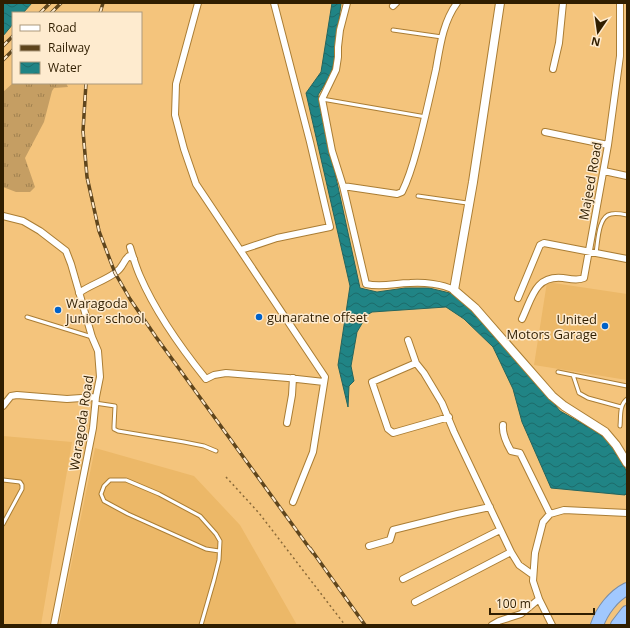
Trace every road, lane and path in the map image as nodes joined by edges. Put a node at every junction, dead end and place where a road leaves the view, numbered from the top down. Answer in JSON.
{"nodes":[{"id":1,"x":198,"y":3,"type":"edge"},
{"id":2,"x":274,"y":3,"type":"edge"},
{"id":3,"x":347,"y":3,"type":"edge"},
{"id":4,"x":456,"y":3,"type":"edge"},
{"id":5,"x":500,"y":3,"type":"edge"},
{"id":6,"x":563,"y":3,"type":"edge"},
{"id":7,"x":620,"y":3,"type":"edge"},
{"id":8,"x":393,"y":30,"type":"dead end"},
{"id":9,"x":442,"y":37,"type":"junction"},
{"id":10,"x":554,"y":69,"type":"dead end"},
{"id":11,"x":322,"y":99,"type":"junction"},
{"id":12,"x":426,"y":117,"type":"junction"},
{"id":13,"x":544,"y":132,"type":"dead end"},
{"id":14,"x":608,"y":145,"type":"junction"},
{"id":15,"x":604,"y":171,"type":"junction"},
{"id":16,"x":627,"y":176,"type":"edge"},
{"id":17,"x":343,"y":186,"type":"junction"},
{"id":18,"x":418,"y":196,"type":"dead end"},
{"id":19,"x":469,"y":204,"type":"junction"},
{"id":20,"x":627,"y":215,"type":"edge"},
{"id":21,"x":3,"y":216,"type":"edge"},
{"id":22,"x":130,"y":247,"type":"dead end"},
{"id":23,"x":241,"y":250,"type":"junction"},
{"id":24,"x":589,"y":252,"type":"junction"},
{"id":25,"x":596,"y":253,"type":"junction"},
{"id":26,"x":627,"y":258,"type":"edge"},
{"id":27,"x":134,"y":259,"type":"junction"},
{"id":28,"x":454,"y":290,"type":"junction"},
{"id":29,"x":79,"y":293,"type":"junction"},
{"id":30,"x":518,"y":298,"type":"dead end"},
{"id":31,"x":27,"y":317,"type":"dead end"},
{"id":32,"x":522,"y":319,"type":"dead end"},
{"id":33,"x":92,"y":338,"type":"junction"},
{"id":34,"x":408,"y":340,"type":"dead end"},
{"id":35,"x":416,"y":364,"type":"junction"},
{"id":36,"x":558,"y":372,"type":"dead end"},
{"id":37,"x":573,"y":375,"type":"junction"},
{"id":38,"x":293,"y":378,"type":"junction"},
{"id":39,"x":324,"y":382,"type":"junction"},
{"id":40,"x":627,"y":386,"type":"edge"},
{"id":41,"x":627,"y":399,"type":"edge"},
{"id":42,"x":96,"y":400,"type":"junction"},
{"id":43,"x":3,"y":406,"type":"edge"},
{"id":44,"x":621,"y":407,"type":"junction"},
{"id":45,"x":449,"y":417,"type":"junction"},
{"id":46,"x":287,"y":423,"type":"dead end"},
{"id":47,"x":503,"y":425,"type":"dead end"},
{"id":48,"x":620,"y":426,"type":"dead end"},
{"id":49,"x":216,"y":451,"type":"dead end"},
{"id":50,"x":627,"y":463,"type":"edge"},
{"id":51,"x":226,"y":477,"type":"dead end"},
{"id":52,"x":3,"y":480,"type":"edge"},
{"id":53,"x":293,"y":502,"type":"dead end"},
{"id":54,"x":490,"y":507,"type":"junction"},
{"id":55,"x":627,"y":513,"type":"edge"},
{"id":56,"x":550,"y":514,"type":"junction"},
{"id":57,"x":3,"y":524,"type":"edge"},
{"id":58,"x":500,"y":530,"type":"junction"},
{"id":59,"x":369,"y":546,"type":"dead end"},
{"id":60,"x":219,"y":551,"type":"junction"},
{"id":61,"x":511,"y":552,"type":"junction"},
{"id":62,"x":533,"y":575,"type":"junction"},
{"id":63,"x":403,"y":579,"type":"dead end"},
{"id":64,"x":627,"y":589,"type":"edge"},
{"id":65,"x":539,"y":599,"type":"junction"},
{"id":66,"x":414,"y":602,"type":"dead end"},
{"id":67,"x":627,"y":612,"type":"edge"},
{"id":68,"x":54,"y":625,"type":"edge"},
{"id":69,"x":201,"y":625,"type":"edge"},
{"id":70,"x":346,"y":625,"type":"edge"},
{"id":71,"x":492,"y":625,"type":"edge"},
{"id":72,"x":552,"y":625,"type":"edge"},
{"id":73,"x":597,"y":625,"type":"edge"},
{"id":74,"x":617,"y":625,"type":"edge"}],
"edges":[{"from":1,"to":23,"type":"street"},
{"from":2,"to":23,"type":"street"},
{"from":3,"to":11,"type":"street"},
{"from":4,"to":9,"type":"street"},
{"from":5,"to":19,"type":"street"},
{"from":6,"to":10,"type":"street"},
{"from":7,"to":14,"type":"street","name":"Majeed Road"},
{"from":8,"to":9,"type":"lane"},
{"from":9,"to":12,"type":"street"},
{"from":11,"to":12,"type":"lane"},
{"from":11,"to":17,"type":"street"},
{"from":12,"to":17,"type":"street"},
{"from":13,"to":14,"type":"street"},
{"from":14,"to":15,"type":"street","name":"Majeed Road"},
{"from":15,"to":16,"type":"street"},
{"from":15,"to":24,"type":"street","name":"Majeed Road"},
{"from":17,"to":28,"type":"street"},
{"from":18,"to":19,"type":"lane"},
{"from":19,"to":28,"type":"street"},
{"from":20,"to":25,"type":"lane"},
{"from":21,"to":29,"type":"street","name":"Waragoda Road"},
{"from":22,"to":27,"type":"street"},
{"from":23,"to":39,"type":"street"},
{"from":24,"to":25,"type":"street"},
{"from":24,"to":30,"type":"street"},
{"from":24,"to":32,"type":"street","name":"Majeed Road"},
{"from":25,"to":26,"type":"street"},
{"from":27,"to":29,"type":"street"},
{"from":27,"to":38,"type":"street"},
{"from":28,"to":50,"type":"street"},
{"from":29,"to":33,"type":"street","name":"Waragoda Road"},
{"from":31,"to":33,"type":"lane"},
{"from":33,"to":42,"type":"street","name":"Waragoda Road"},
{"from":34,"to":35,"type":"street"},
{"from":35,"to":45,"type":"street"},
{"from":35,"to":45,"type":"street"},
{"from":36,"to":37,"type":"lane"},
{"from":37,"to":40,"type":"lane"},
{"from":37,"to":44,"type":"lane"},
{"from":38,"to":39,"type":"street"},
{"from":38,"to":46,"type":"street"},
{"from":39,"to":53,"type":"street"},
{"from":41,"to":44,"type":"lane"},
{"from":42,"to":43,"type":"street"},
{"from":42,"to":49,"type":"lane"},
{"from":42,"to":68,"type":"street","name":"Waragoda Road"},
{"from":44,"to":48,"type":"lane"},
{"from":45,"to":54,"type":"street"},
{"from":47,"to":56,"type":"street"},
{"from":51,"to":70,"type":"path"},
{"from":52,"to":57,"type":"lane"},
{"from":54,"to":58,"type":"street"},
{"from":54,"to":59,"type":"street"},
{"from":55,"to":56,"type":"street"},
{"from":56,"to":62,"type":"street"},
{"from":58,"to":61,"type":"street"},
{"from":58,"to":63,"type":"street"},
{"from":60,"to":60,"type":"lane"},
{"from":60,"to":69,"type":"lane"},
{"from":61,"to":62,"type":"street"},
{"from":61,"to":66,"type":"street"},
{"from":62,"to":65,"type":"street"},
{"from":64,"to":73,"type":"highway"},
{"from":65,"to":71,"type":"street"},
{"from":65,"to":72,"type":"street"},
{"from":67,"to":74,"type":"highway"}]}
